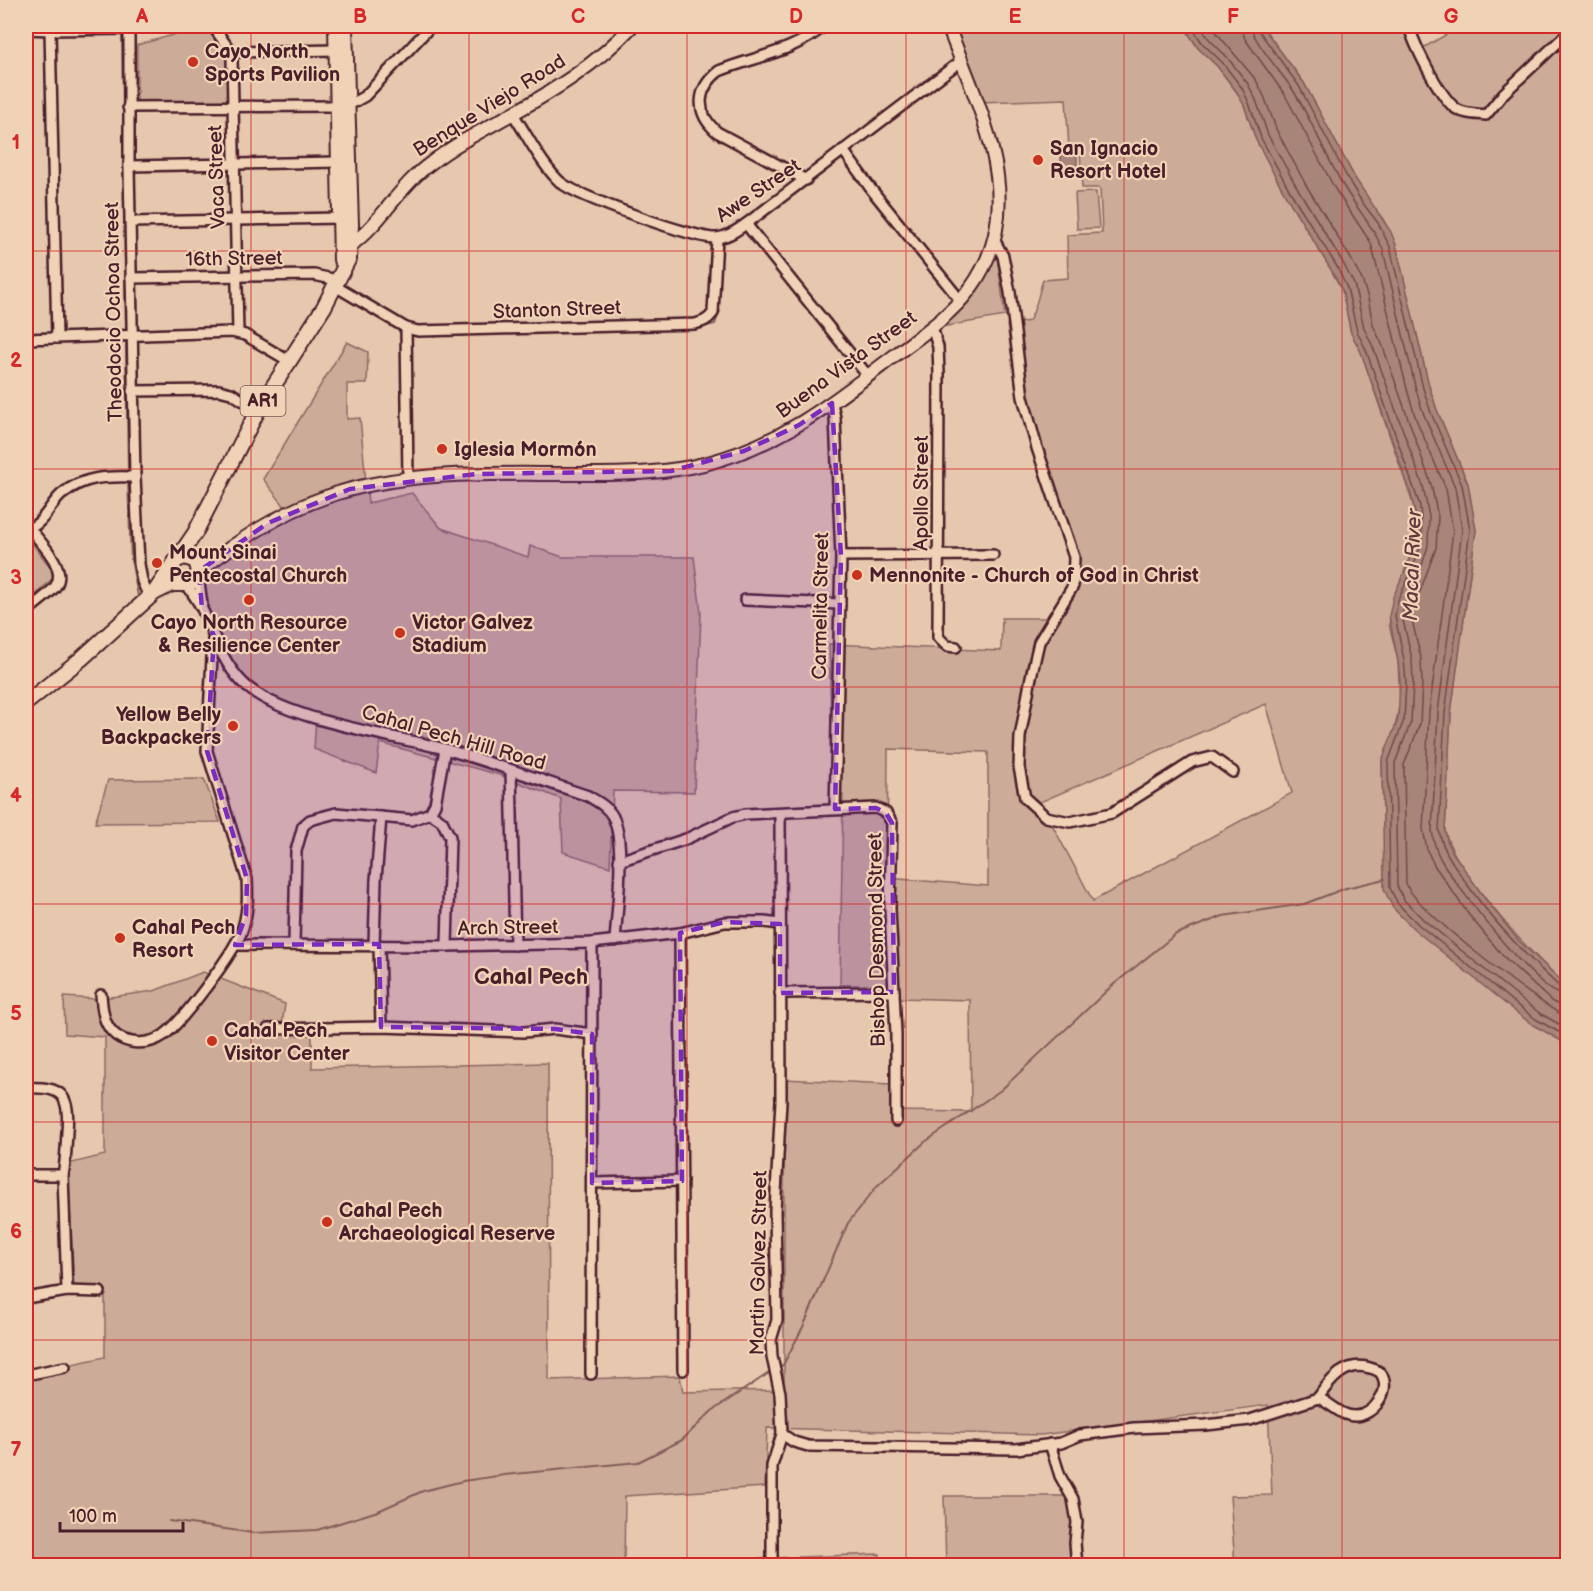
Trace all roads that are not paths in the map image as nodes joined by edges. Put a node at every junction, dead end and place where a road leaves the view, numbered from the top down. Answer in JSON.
{"nodes":[{"id":1,"x":213,"y":26,"type":"edge"},
{"id":2,"x":336,"y":26,"type":"edge"},
{"id":3,"x":345,"y":26,"type":"edge"},
{"id":4,"x":431,"y":26,"type":"edge"},
{"id":5,"x":632,"y":26,"type":"edge"},
{"id":6,"x":824,"y":26,"type":"edge"},
{"id":7,"x":948,"y":26,"type":"edge"},
{"id":8,"x":1409,"y":26,"type":"edge"},
{"id":9,"x":129,"y":27,"type":"edge"},
{"id":10,"x":26,"y":28,"type":"edge"},
{"id":11,"x":50,"y":30,"type":"junction"},
{"id":12,"x":1568,"y":33,"type":"edge"},
{"id":13,"x":336,"y":50,"type":"junction"},
{"id":14,"x":231,"y":52,"type":"junction"},
{"id":15,"x":961,"y":60,"type":"junction"},
{"id":16,"x":232,"y":106,"type":"junction"},
{"id":17,"x":343,"y":106,"type":"junction"},
{"id":18,"x":128,"y":107,"type":"junction"},
{"id":19,"x":513,"y":114,"type":"junction"},
{"id":20,"x":843,"y":150,"type":"junction"},
{"id":21,"x":339,"y":162,"type":"junction"},
{"id":22,"x":234,"y":163,"type":"junction"},
{"id":23,"x":129,"y":166,"type":"junction"},
{"id":24,"x":806,"y":180,"type":"junction"},
{"id":25,"x":340,"y":218,"type":"junction"},
{"id":26,"x":236,"y":219,"type":"junction"},
{"id":27,"x":130,"y":222,"type":"junction"},
{"id":28,"x":746,"y":224,"type":"junction"},
{"id":29,"x":717,"y":238,"type":"junction"},
{"id":30,"x":995,"y":241,"type":"junction"},
{"id":31,"x":351,"y":244,"type":"junction"},
{"id":32,"x":237,"y":275,"type":"junction"},
{"id":33,"x":131,"y":278,"type":"junction"},
{"id":34,"x":337,"y":280,"type":"junction"},
{"id":35,"x":960,"y":300,"type":"junction"},
{"id":36,"x":932,"y":327,"type":"junction"},
{"id":37,"x":406,"y":328,"type":"junction"},
{"id":38,"x":238,"y":333,"type":"junction"},
{"id":39,"x":132,"y":335,"type":"junction"},
{"id":40,"x":57,"y":338,"type":"junction"},
{"id":41,"x":26,"y":339,"type":"edge"},
{"id":42,"x":289,"y":361,"type":"junction"},
{"id":43,"x":868,"y":376,"type":"junction"},
{"id":44,"x":132,"y":391,"type":"junction"},
{"id":45,"x":832,"y":403,"type":"junction"},
{"id":46,"x":258,"y":410,"type":"junction"},
{"id":47,"x":135,"y":477,"type":"junction"},
{"id":48,"x":408,"y":479,"type":"junction"},
{"id":49,"x":28,"y":529,"type":"edge"},
{"id":50,"x":195,"y":532,"type":"junction"},
{"id":51,"x":939,"y":555,"type":"junction"},
{"id":52,"x":993,"y":555,"type":"dead end"},
{"id":53,"x":841,"y":556,"type":"junction"},
{"id":54,"x":175,"y":562,"type":"junction"},
{"id":55,"x":192,"y":573,"type":"junction"},
{"id":56,"x":152,"y":595,"type":"junction"},
{"id":57,"x":745,"y":600,"type":"dead end"},
{"id":58,"x":840,"y":604,"type":"junction"},
{"id":59,"x":202,"y":609,"type":"junction"},
{"id":60,"x":26,"y":612,"type":"edge"},
{"id":61,"x":214,"y":636,"type":"junction"},
{"id":62,"x":956,"y":647,"type":"dead end"},
{"id":63,"x":26,"y":703,"type":"edge"},
{"id":64,"x":445,"y":749,"type":"junction"},
{"id":65,"x":511,"y":770,"type":"junction"},
{"id":66,"x":1233,"y":772,"type":"dead end"},
{"id":67,"x":835,"y":809,"type":"junction"},
{"id":68,"x":430,"y":813,"type":"junction"},
{"id":69,"x":780,"y":813,"type":"junction"},
{"id":70,"x":381,"y":817,"type":"junction"},
{"id":71,"x":619,"y":861,"type":"junction"},
{"id":72,"x":780,"y":924,"type":"junction"},
{"id":73,"x":680,"y":933,"type":"junction"},
{"id":74,"x":615,"y":941,"type":"junction"},
{"id":75,"x":592,"y":943,"type":"junction"},
{"id":76,"x":294,"y":944,"type":"junction"},
{"id":77,"x":235,"y":945,"type":"junction"},
{"id":78,"x":376,"y":945,"type":"junction"},
{"id":79,"x":514,"y":945,"type":"junction"},
{"id":80,"x":447,"y":946,"type":"junction"},
{"id":81,"x":894,"y":992,"type":"junction"},
{"id":82,"x":780,"y":993,"type":"junction"},
{"id":83,"x":101,"y":995,"type":"dead end"},
{"id":84,"x":381,"y":1027,"type":"junction"},
{"id":85,"x":268,"y":1029,"type":"dead end"},
{"id":86,"x":592,"y":1034,"type":"junction"},
{"id":87,"x":26,"y":1088,"type":"edge"},
{"id":88,"x":896,"y":1121,"type":"dead end"},
{"id":89,"x":26,"y":1175,"type":"edge"},
{"id":90,"x":63,"y":1175,"type":"junction"},
{"id":91,"x":682,"y":1181,"type":"junction"},
{"id":92,"x":592,"y":1183,"type":"junction"},
{"id":93,"x":67,"y":1291,"type":"junction"},
{"id":94,"x":100,"y":1292,"type":"dead end"},
{"id":95,"x":26,"y":1298,"type":"edge"},
{"id":96,"x":65,"y":1366,"type":"dead end"},
{"id":97,"x":683,"y":1370,"type":"dead end"},
{"id":98,"x":591,"y":1374,"type":"dead end"},
{"id":99,"x":26,"y":1375,"type":"edge"},
{"id":100,"x":1317,"y":1398,"type":"junction"},
{"id":101,"x":782,"y":1434,"type":"junction"},
{"id":102,"x":1050,"y":1444,"type":"junction"},
{"id":103,"x":772,"y":1566,"type":"edge"},
{"id":104,"x":1077,"y":1566,"type":"edge"}],
"edges":[{"from":1,"to":14,"type":"street"},
{"from":2,"to":13,"type":"highway","number":"AR1"},
{"from":3,"to":17,"type":"highway","number":"AR1"},
{"from":4,"to":17,"type":"street"},
{"from":5,"to":19,"type":"main road","name":"Benque Viejo Road"},
{"from":6,"to":24,"type":"street"},
{"from":7,"to":15,"type":"main road","name":"Buena Vista Street"},
{"from":8,"to":12,"type":"street"},
{"from":9,"to":11,"type":"street"},
{"from":9,"to":18,"type":"street","name":"Theodocio Ochoa Street"},
{"from":10,"to":11,"type":"street"},
{"from":11,"to":40,"type":"street"},
{"from":13,"to":14,"type":"street"},
{"from":13,"to":17,"type":"highway","number":"AR1"},
{"from":14,"to":16,"type":"street","name":"Vaca Street"},
{"from":15,"to":20,"type":"street","name":"Awe Street"},
{"from":15,"to":30,"type":"main road","name":"Buena Vista Street"},
{"from":16,"to":17,"type":"street"},
{"from":16,"to":18,"type":"street"},
{"from":16,"to":22,"type":"street","name":"Vaca Street"},
{"from":17,"to":21,"type":"highway","number":"AR1"},
{"from":17,"to":31,"type":"highway","number":"AR1"},
{"from":18,"to":23,"type":"street","name":"Theodocio Ochoa Street"},
{"from":19,"to":29,"type":"street","name":"Awe Street"},
{"from":19,"to":31,"type":"main road","name":"Benque Viejo Road"},
{"from":20,"to":24,"type":"street","name":"Awe Street"},
{"from":20,"to":35,"type":"street"},
{"from":21,"to":22,"type":"street"},
{"from":21,"to":25,"type":"highway","number":"AR1"},
{"from":22,"to":23,"type":"street"},
{"from":22,"to":26,"type":"street","name":"Vaca Street"},
{"from":23,"to":27,"type":"street","name":"Theodocio Ochoa Street"},
{"from":24,"to":28,"type":"street","name":"Awe Street"},
{"from":25,"to":26,"type":"street"},
{"from":25,"to":34,"type":"highway","number":"AR1"},
{"from":26,"to":27,"type":"street"},
{"from":26,"to":32,"type":"street","name":"Vaca Street"},
{"from":27,"to":33,"type":"street","name":"Theodocio Ochoa Street"},
{"from":28,"to":29,"type":"street","name":"Awe Street"},
{"from":28,"to":43,"type":"street"},
{"from":29,"to":37,"type":"street","name":"Stanton Street"},
{"from":30,"to":35,"type":"main road","name":"Buena Vista Street"},
{"from":30,"to":66,"type":"street"},
{"from":31,"to":34,"type":"highway","number":"AR1"},
{"from":32,"to":33,"type":"street","name":"16th Street"},
{"from":32,"to":34,"type":"street","name":"16th Street"},
{"from":32,"to":38,"type":"street","name":"Vaca Street"},
{"from":33,"to":39,"type":"street","name":"Theodocio Ochoa Street"},
{"from":34,"to":37,"type":"street","name":"Stanton Street"},
{"from":34,"to":42,"type":"highway","number":"AR1"},
{"from":35,"to":36,"type":"main road","name":"Buena Vista Street"},
{"from":36,"to":43,"type":"main road","name":"Buena Vista Street"},
{"from":36,"to":51,"type":"street","name":"Apollo Street"},
{"from":37,"to":48,"type":"street"},
{"from":38,"to":39,"type":"street"},
{"from":38,"to":42,"type":"street"},
{"from":39,"to":40,"type":"street"},
{"from":39,"to":44,"type":"street","name":"Theodocio Ochoa Street"},
{"from":40,"to":41,"type":"street"},
{"from":42,"to":46,"type":"highway","number":"AR1"},
{"from":43,"to":45,"type":"main road","name":"Buena Vista Street"},
{"from":44,"to":46,"type":"street"},
{"from":44,"to":47,"type":"street","name":"Theodocio Ochoa Street"},
{"from":45,"to":48,"type":"main road","name":"Buena Vista Street"},
{"from":45,"to":53,"type":"street","name":"Carmelita Street"},
{"from":46,"to":50,"type":"highway","number":"AR1"},
{"from":47,"to":49,"type":"street"},
{"from":47,"to":56,"type":"street","name":"Theodocio Ochoa Street"},
{"from":48,"to":55,"type":"main road","name":"Buena Vista Street"},
{"from":49,"to":60,"type":"street"},
{"from":50,"to":54,"type":"highway","number":"AR1"},
{"from":50,"to":55,"type":"highway","number":"AR1"},
{"from":51,"to":52,"type":"street"},
{"from":51,"to":53,"type":"street"},
{"from":51,"to":62,"type":"street","name":"Apollo Street"},
{"from":53,"to":58,"type":"street","name":"Carmelita Street"},
{"from":54,"to":55,"type":"highway"},
{"from":54,"to":55,"type":"highway"},
{"from":54,"to":56,"type":"highway","number":"AR1"},
{"from":55,"to":56,"type":"highway","number":"AR1"},
{"from":55,"to":59,"type":"street","name":"Cahal Pech Hill Road"},
{"from":55,"to":59,"type":"street","name":"Cahal Pech Hill Road"},
{"from":56,"to":63,"type":"highway","number":"AR1"},
{"from":57,"to":58,"type":"street"},
{"from":58,"to":67,"type":"street","name":"Carmelita Street"},
{"from":59,"to":61,"type":"street","name":"Cahal Pech Hill Road"},
{"from":61,"to":64,"type":"street","name":"Cahal Pech Hill Road"},
{"from":61,"to":77,"type":"street"},
{"from":64,"to":65,"type":"street","name":"Cahal Pech Hill Road"},
{"from":64,"to":68,"type":"street"},
{"from":65,"to":71,"type":"street","name":"Cahal Pech Hill Road"},
{"from":65,"to":79,"type":"street"},
{"from":67,"to":69,"type":"street","name":"Bishop Desmond Street"},
{"from":67,"to":81,"type":"street","name":"Bishop Desmond Street"},
{"from":68,"to":70,"type":"street"},
{"from":68,"to":80,"type":"street"},
{"from":69,"to":71,"type":"street","name":"Bishop Desmond Street"},
{"from":69,"to":72,"type":"street","name":"Martin Galvez Street"},
{"from":70,"to":76,"type":"street"},
{"from":70,"to":78,"type":"street"},
{"from":71,"to":74,"type":"street","name":"Cahal Pech Hill Road"},
{"from":72,"to":73,"type":"street","name":"Arch Street"},
{"from":72,"to":82,"type":"street","name":"Martin Galvez Street"},
{"from":73,"to":74,"type":"street","name":"Arch Street"},
{"from":73,"to":91,"type":"street"},
{"from":74,"to":75,"type":"street","name":"Arch Street"},
{"from":75,"to":79,"type":"street","name":"Arch Street"},
{"from":75,"to":86,"type":"street"},
{"from":76,"to":77,"type":"street","name":"Arch Street"},
{"from":76,"to":78,"type":"street","name":"Arch Street"},
{"from":77,"to":83,"type":"street"},
{"from":78,"to":80,"type":"street","name":"Arch Street"},
{"from":78,"to":84,"type":"street"},
{"from":79,"to":80,"type":"street","name":"Arch Street"},
{"from":81,"to":82,"type":"street"},
{"from":81,"to":88,"type":"street","name":"Bishop Desmond Street"},
{"from":82,"to":101,"type":"street","name":"Martin Galvez Street"},
{"from":84,"to":85,"type":"street"},
{"from":84,"to":86,"type":"street"},
{"from":86,"to":92,"type":"street"},
{"from":87,"to":90,"type":"street"},
{"from":89,"to":90,"type":"street"},
{"from":90,"to":93,"type":"street"},
{"from":91,"to":92,"type":"street"},
{"from":91,"to":97,"type":"street"},
{"from":92,"to":98,"type":"street"},
{"from":93,"to":94,"type":"street"},
{"from":93,"to":95,"type":"street"},
{"from":96,"to":99,"type":"street"},
{"from":100,"to":100,"type":"street"},
{"from":100,"to":102,"type":"street"},
{"from":101,"to":102,"type":"street"},
{"from":101,"to":103,"type":"street","name":"Martin Galvez Street"},
{"from":102,"to":104,"type":"street"}]}
